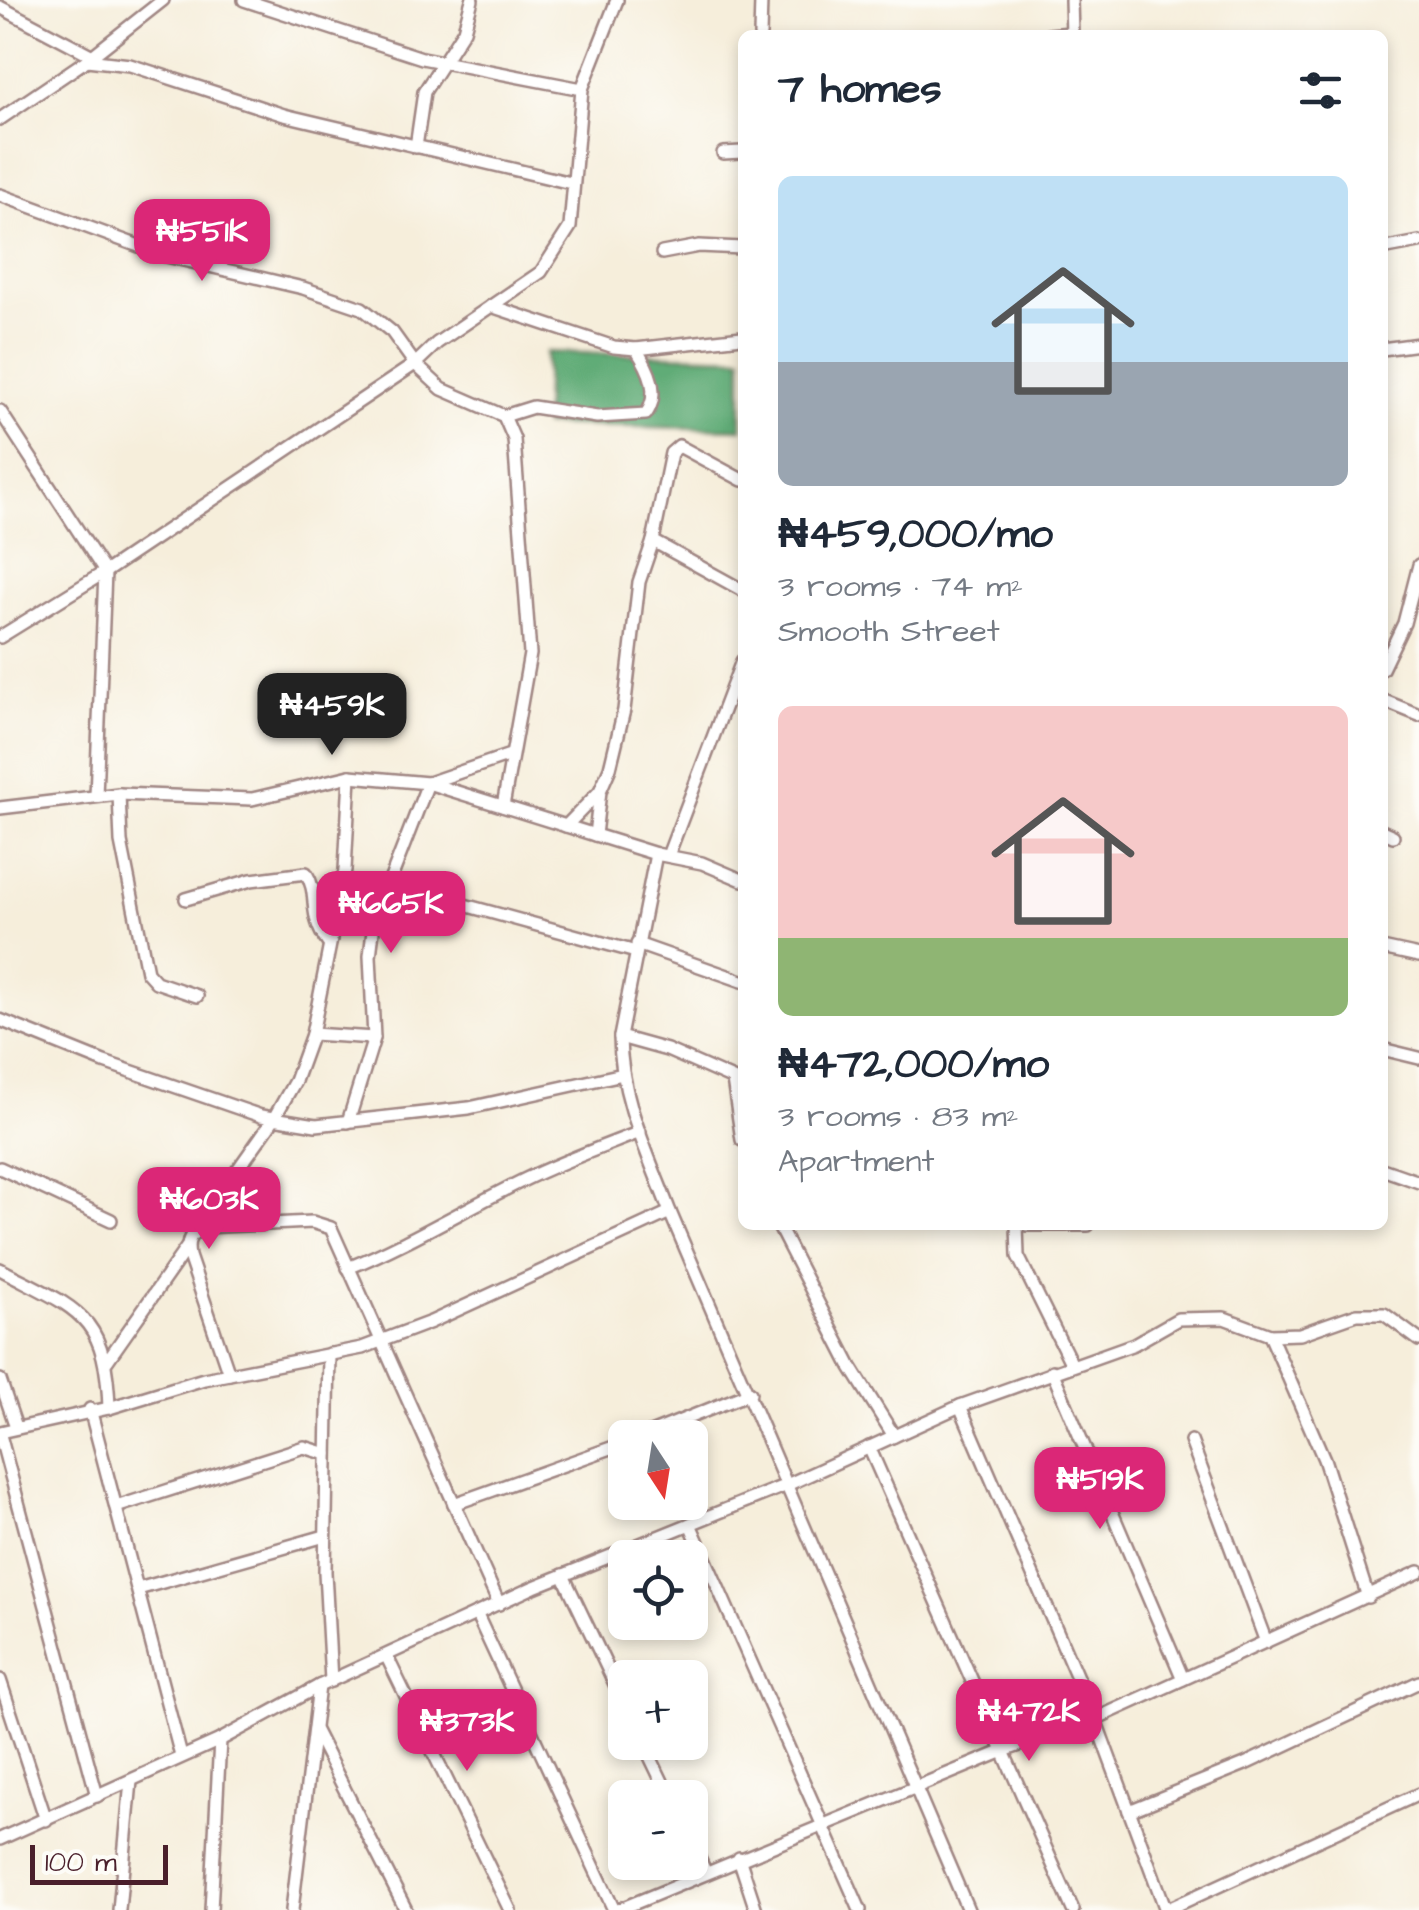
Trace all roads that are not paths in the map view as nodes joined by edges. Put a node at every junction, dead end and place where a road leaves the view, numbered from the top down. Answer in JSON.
{"nodes":[{"id":1,"x":164,"y":0,"type":"edge"},
{"id":2,"x":244,"y":0,"type":"edge"},
{"id":3,"x":472,"y":0,"type":"edge"},
{"id":4,"x":617,"y":0,"type":"edge"},
{"id":5,"x":761,"y":0,"type":"edge"},
{"id":6,"x":1071,"y":0,"type":"edge"},
{"id":7,"x":0,"y":7,"type":"edge"},
{"id":8,"x":760,"y":30,"type":"edge"},
{"id":9,"x":1072,"y":30,"type":"edge"},
{"id":10,"x":89,"y":58,"type":"junction"},
{"id":11,"x":441,"y":63,"type":"junction"},
{"id":12,"x":582,"y":89,"type":"junction"},
{"id":13,"x":0,"y":119,"type":"edge"},
{"id":14,"x":416,"y":147,"type":"junction"},
{"id":15,"x":722,"y":152,"type":"dead end"},
{"id":16,"x":738,"y":152,"type":"edge"},
{"id":17,"x":572,"y":183,"type":"junction"},
{"id":18,"x":0,"y":195,"type":"edge"},
{"id":19,"x":1419,"y":242,"type":"edge"},
{"id":20,"x":738,"y":248,"type":"edge"},
{"id":21,"x":1388,"y":248,"type":"edge"},
{"id":22,"x":662,"y":253,"type":"dead end"},
{"id":23,"x":491,"y":306,"type":"junction"},
{"id":24,"x":738,"y":338,"type":"edge"},
{"id":25,"x":1419,"y":344,"type":"edge"},
{"id":26,"x":1388,"y":348,"type":"edge"},
{"id":27,"x":636,"y":350,"type":"junction"},
{"id":28,"x":415,"y":364,"type":"junction"},
{"id":29,"x":0,"y":412,"type":"edge"},
{"id":30,"x":504,"y":416,"type":"junction"},
{"id":31,"x":738,"y":478,"type":"edge"},
{"id":32,"x":652,"y":541,"type":"junction"},
{"id":33,"x":1419,"y":565,"type":"edge"},
{"id":34,"x":104,"y":572,"type":"junction"},
{"id":35,"x":738,"y":588,"type":"edge"},
{"id":36,"x":0,"y":637,"type":"edge"},
{"id":37,"x":1388,"y":654,"type":"edge"},
{"id":38,"x":738,"y":671,"type":"edge"},
{"id":39,"x":1388,"y":703,"type":"edge"},
{"id":40,"x":1419,"y":716,"type":"edge"},
{"id":41,"x":510,"y":755,"type":"junction"},
{"id":42,"x":350,"y":776,"type":"junction"},
{"id":43,"x":428,"y":783,"type":"junction"},
{"id":44,"x":600,"y":791,"type":"junction"},
{"id":45,"x":119,"y":794,"type":"junction"},
{"id":46,"x":96,"y":796,"type":"junction"},
{"id":47,"x":503,"y":806,"type":"junction"},
{"id":48,"x":0,"y":808,"type":"edge"},
{"id":49,"x":566,"y":826,"type":"junction"},
{"id":50,"x":595,"y":835,"type":"junction"},
{"id":51,"x":663,"y":854,"type":"junction"},
{"id":52,"x":738,"y":879,"type":"edge"},
{"id":53,"x":186,"y":899,"type":"dead end"},
{"id":54,"x":458,"y":904,"type":"dead end"},
{"id":55,"x":328,"y":943,"type":"junction"},
{"id":56,"x":637,"y":948,"type":"junction"},
{"id":57,"x":1388,"y":949,"type":"edge"},
{"id":58,"x":1419,"y":956,"type":"edge"},
{"id":59,"x":738,"y":981,"type":"edge"},
{"id":60,"x":197,"y":996,"type":"dead end"},
{"id":61,"x":0,"y":1020,"type":"edge"},
{"id":62,"x":312,"y":1034,"type":"junction"},
{"id":63,"x":620,"y":1037,"type":"junction"},
{"id":64,"x":374,"y":1038,"type":"junction"},
{"id":65,"x":1388,"y":1050,"type":"edge"},
{"id":66,"x":1419,"y":1058,"type":"edge"},
{"id":67,"x":623,"y":1074,"type":"junction"},
{"id":68,"x":738,"y":1082,"type":"edge"},
{"id":69,"x":273,"y":1120,"type":"junction"},
{"id":70,"x":348,"y":1122,"type":"junction"},
{"id":71,"x":640,"y":1132,"type":"junction"},
{"id":72,"x":0,"y":1168,"type":"edge"},
{"id":73,"x":1388,"y":1171,"type":"edge"},
{"id":74,"x":1419,"y":1182,"type":"edge"},
{"id":75,"x":670,"y":1212,"type":"junction"},
{"id":76,"x":111,"y":1220,"type":"dead end"},
{"id":77,"x":781,"y":1230,"type":"edge"},
{"id":78,"x":1016,"y":1230,"type":"edge"},
{"id":79,"x":193,"y":1232,"type":"junction"},
{"id":80,"x":187,"y":1247,"type":"junction"},
{"id":81,"x":348,"y":1268,"type":"junction"},
{"id":82,"x":0,"y":1269,"type":"edge"},
{"id":83,"x":1270,"y":1335,"type":"junction"},
{"id":84,"x":1419,"y":1340,"type":"edge"},
{"id":85,"x":380,"y":1341,"type":"junction"},
{"id":86,"x":329,"y":1354,"type":"junction"},
{"id":87,"x":107,"y":1361,"type":"junction"},
{"id":88,"x":1072,"y":1365,"type":"junction"},
{"id":89,"x":1052,"y":1371,"type":"junction"},
{"id":90,"x":229,"y":1374,"type":"junction"},
{"id":91,"x":0,"y":1380,"type":"edge"},
{"id":92,"x":750,"y":1394,"type":"junction"},
{"id":93,"x":960,"y":1406,"type":"junction"},
{"id":94,"x":90,"y":1408,"type":"junction"},
{"id":95,"x":109,"y":1408,"type":"junction"},
{"id":96,"x":684,"y":1420,"type":"edge"},
{"id":97,"x":16,"y":1428,"type":"junction"},
{"id":98,"x":0,"y":1433,"type":"edge"},
{"id":99,"x":894,"y":1436,"type":"junction"},
{"id":100,"x":1191,"y":1441,"type":"dead end"},
{"id":101,"x":870,"y":1447,"type":"junction"},
{"id":102,"x":608,"y":1449,"type":"edge"},
{"id":103,"x":327,"y":1454,"type":"junction"},
{"id":104,"x":789,"y":1484,"type":"junction"},
{"id":105,"x":454,"y":1504,"type":"junction"},
{"id":106,"x":116,"y":1507,"type":"junction"},
{"id":107,"x":690,"y":1524,"type":"junction"},
{"id":108,"x":325,"y":1536,"type":"junction"},
{"id":109,"x":1419,"y":1572,"type":"edge"},
{"id":110,"x":562,"y":1575,"type":"junction"},
{"id":111,"x":138,"y":1589,"type":"junction"},
{"id":112,"x":1368,"y":1597,"type":"junction"},
{"id":113,"x":499,"y":1604,"type":"junction"},
{"id":114,"x":477,"y":1614,"type":"junction"},
{"id":115,"x":1266,"y":1642,"type":"junction"},
{"id":116,"x":387,"y":1657,"type":"junction"},
{"id":117,"x":608,"y":1669,"type":"edge"},
{"id":118,"x":1183,"y":1679,"type":"junction"},
{"id":119,"x":0,"y":1680,"type":"edge"},
{"id":120,"x":1419,"y":1682,"type":"edge"},
{"id":121,"x":325,"y":1684,"type":"junction"},
{"id":122,"x":1095,"y":1719,"type":"junction"},
{"id":123,"x":316,"y":1730,"type":"junction"},
{"id":124,"x":220,"y":1740,"type":"junction"},
{"id":125,"x":1006,"y":1750,"type":"junction"},
{"id":126,"x":181,"y":1756,"type":"junction"},
{"id":127,"x":131,"y":1781,"type":"junction"},
{"id":128,"x":914,"y":1787,"type":"junction"},
{"id":129,"x":1419,"y":1794,"type":"edge"},
{"id":130,"x":97,"y":1796,"type":"junction"},
{"id":131,"x":1129,"y":1811,"type":"junction"},
{"id":132,"x":46,"y":1820,"type":"junction"},
{"id":133,"x":824,"y":1823,"type":"junction"},
{"id":134,"x":0,"y":1839,"type":"edge"},
{"id":135,"x":739,"y":1858,"type":"junction"},
{"id":136,"x":708,"y":1870,"type":"edge"},
{"id":137,"x":691,"y":1880,"type":"edge"},
{"id":138,"x":652,"y":1904,"type":"edge"},
{"id":139,"x":119,"y":1910,"type":"edge"},
{"id":140,"x":211,"y":1910,"type":"edge"},
{"id":141,"x":292,"y":1910,"type":"edge"},
{"id":142,"x":406,"y":1910,"type":"edge"},
{"id":143,"x":510,"y":1910,"type":"edge"},
{"id":144,"x":616,"y":1910,"type":"edge"},
{"id":145,"x":756,"y":1910,"type":"edge"},
{"id":146,"x":860,"y":1910,"type":"edge"},
{"id":147,"x":968,"y":1910,"type":"edge"},
{"id":148,"x":1073,"y":1910,"type":"edge"},
{"id":149,"x":1166,"y":1910,"type":"edge"}],
"edges":[{"from":1,"to":10,"type":"street"},
{"from":2,"to":11,"type":"street"},
{"from":3,"to":11,"type":"street"},
{"from":4,"to":12,"type":"street"},
{"from":5,"to":8,"type":"street"},
{"from":6,"to":9,"type":"street"},
{"from":7,"to":10,"type":"street"},
{"from":10,"to":13,"type":"street"},
{"from":10,"to":14,"type":"street"},
{"from":11,"to":12,"type":"street"},
{"from":11,"to":14,"type":"street"},
{"from":12,"to":17,"type":"street"},
{"from":14,"to":17,"type":"street"},
{"from":15,"to":16,"type":"street"},
{"from":17,"to":23,"type":"street"},
{"from":18,"to":28,"type":"street"},
{"from":19,"to":21,"type":"street"},
{"from":20,"to":22,"type":"street"},
{"from":23,"to":27,"type":"street"},
{"from":23,"to":28,"type":"street"},
{"from":24,"to":27,"type":"street"},
{"from":25,"to":26,"type":"street"},
{"from":27,"to":30,"type":"street"},
{"from":28,"to":30,"type":"street"},
{"from":28,"to":34,"type":"street"},
{"from":29,"to":34,"type":"street"},
{"from":30,"to":41,"type":"street"},
{"from":31,"to":32,"type":"street"},
{"from":32,"to":35,"type":"street"},
{"from":32,"to":44,"type":"street"},
{"from":33,"to":37,"type":"street"},
{"from":34,"to":36,"type":"street"},
{"from":34,"to":46,"type":"street"},
{"from":38,"to":51,"type":"street"},
{"from":39,"to":40,"type":"street"},
{"from":41,"to":43,"type":"street"},
{"from":41,"to":47,"type":"street"},
{"from":42,"to":43,"type":"street"},
{"from":42,"to":45,"type":"street"},
{"from":42,"to":55,"type":"street"},
{"from":43,"to":47,"type":"street"},
{"from":43,"to":64,"type":"street"},
{"from":44,"to":49,"type":"street"},
{"from":44,"to":50,"type":"street"},
{"from":45,"to":46,"type":"street"},
{"from":45,"to":60,"type":"street"},
{"from":46,"to":48,"type":"street"},
{"from":47,"to":49,"type":"street"},
{"from":49,"to":50,"type":"street"},
{"from":50,"to":51,"type":"street"},
{"from":51,"to":52,"type":"street"},
{"from":51,"to":56,"type":"street"},
{"from":53,"to":55,"type":"street"},
{"from":54,"to":56,"type":"street"},
{"from":55,"to":62,"type":"street"},
{"from":56,"to":59,"type":"street"},
{"from":56,"to":63,"type":"street"},
{"from":57,"to":58,"type":"street"},
{"from":61,"to":69,"type":"street"},
{"from":62,"to":64,"type":"street"},
{"from":62,"to":69,"type":"street"},
{"from":63,"to":67,"type":"street"},
{"from":63,"to":68,"type":"street"},
{"from":64,"to":70,"type":"street"},
{"from":65,"to":66,"type":"street"},
{"from":67,"to":70,"type":"street"},
{"from":67,"to":71,"type":"street"},
{"from":69,"to":70,"type":"street"},
{"from":69,"to":79,"type":"street"},
{"from":71,"to":75,"type":"street"},
{"from":71,"to":81,"type":"street"},
{"from":72,"to":76,"type":"street"},
{"from":73,"to":74,"type":"street"},
{"from":75,"to":85,"type":"street"},
{"from":75,"to":92,"type":"street"},
{"from":77,"to":99,"type":"street"},
{"from":78,"to":88,"type":"street"},
{"from":79,"to":80,"type":"street"},
{"from":79,"to":81,"type":"street"},
{"from":80,"to":87,"type":"street"},
{"from":80,"to":90,"type":"street"},
{"from":81,"to":85,"type":"street"},
{"from":82,"to":87,"type":"street"},
{"from":83,"to":84,"type":"street"},
{"from":83,"to":88,"type":"street"},
{"from":83,"to":112,"type":"street"},
{"from":85,"to":86,"type":"street"},
{"from":85,"to":105,"type":"street"},
{"from":86,"to":90,"type":"street"},
{"from":86,"to":103,"type":"street"},
{"from":87,"to":95,"type":"street"},
{"from":88,"to":89,"type":"street"},
{"from":89,"to":93,"type":"street"},
{"from":89,"to":118,"type":"street"},
{"from":90,"to":95,"type":"street"},
{"from":91,"to":97,"type":"street"},
{"from":92,"to":96,"type":"street"},
{"from":92,"to":104,"type":"street"},
{"from":93,"to":99,"type":"street"},
{"from":93,"to":122,"type":"street"},
{"from":94,"to":95,"type":"street"},
{"from":94,"to":97,"type":"street"},
{"from":94,"to":106,"type":"street"},
{"from":97,"to":98,"type":"street"},
{"from":98,"to":130,"type":"street"},
{"from":99,"to":101,"type":"street"},
{"from":100,"to":115,"type":"street"},
{"from":101,"to":104,"type":"street"},
{"from":101,"to":125,"type":"street"},
{"from":102,"to":105,"type":"street"},
{"from":103,"to":106,"type":"street"},
{"from":103,"to":108,"type":"street"},
{"from":104,"to":107,"type":"street"},
{"from":104,"to":128,"type":"street"},
{"from":105,"to":113,"type":"street"},
{"from":106,"to":111,"type":"street"},
{"from":107,"to":110,"type":"street"},
{"from":107,"to":133,"type":"street"},
{"from":108,"to":111,"type":"street"},
{"from":108,"to":121,"type":"street"},
{"from":109,"to":112,"type":"street"},
{"from":110,"to":113,"type":"street"},
{"from":110,"to":117,"type":"street"},
{"from":111,"to":126,"type":"street"},
{"from":112,"to":115,"type":"street"},
{"from":113,"to":114,"type":"street"},
{"from":114,"to":116,"type":"street"},
{"from":114,"to":144,"type":"street"},
{"from":115,"to":118,"type":"street"},
{"from":116,"to":121,"type":"street"},
{"from":116,"to":143,"type":"street"},
{"from":118,"to":122,"type":"street"},
{"from":119,"to":132,"type":"street"},
{"from":120,"to":131,"type":"street"},
{"from":121,"to":123,"type":"street"},
{"from":121,"to":124,"type":"street"},
{"from":122,"to":125,"type":"street"},
{"from":122,"to":131,"type":"street"},
{"from":123,"to":141,"type":"street"},
{"from":123,"to":142,"type":"street"},
{"from":124,"to":126,"type":"street"},
{"from":124,"to":140,"type":"street"},
{"from":125,"to":128,"type":"street"},
{"from":125,"to":148,"type":"street"},
{"from":126,"to":127,"type":"street"},
{"from":127,"to":130,"type":"street"},
{"from":127,"to":139,"type":"street"},
{"from":128,"to":133,"type":"street"},
{"from":128,"to":147,"type":"street"},
{"from":129,"to":149,"type":"street"},
{"from":130,"to":132,"type":"street"},
{"from":131,"to":149,"type":"street"},
{"from":132,"to":134,"type":"street"},
{"from":133,"to":135,"type":"street"},
{"from":133,"to":146,"type":"street"},
{"from":135,"to":136,"type":"street"},
{"from":135,"to":145,"type":"street"},
{"from":137,"to":138,"type":"street"},
{"from":138,"to":144,"type":"street"}]}
